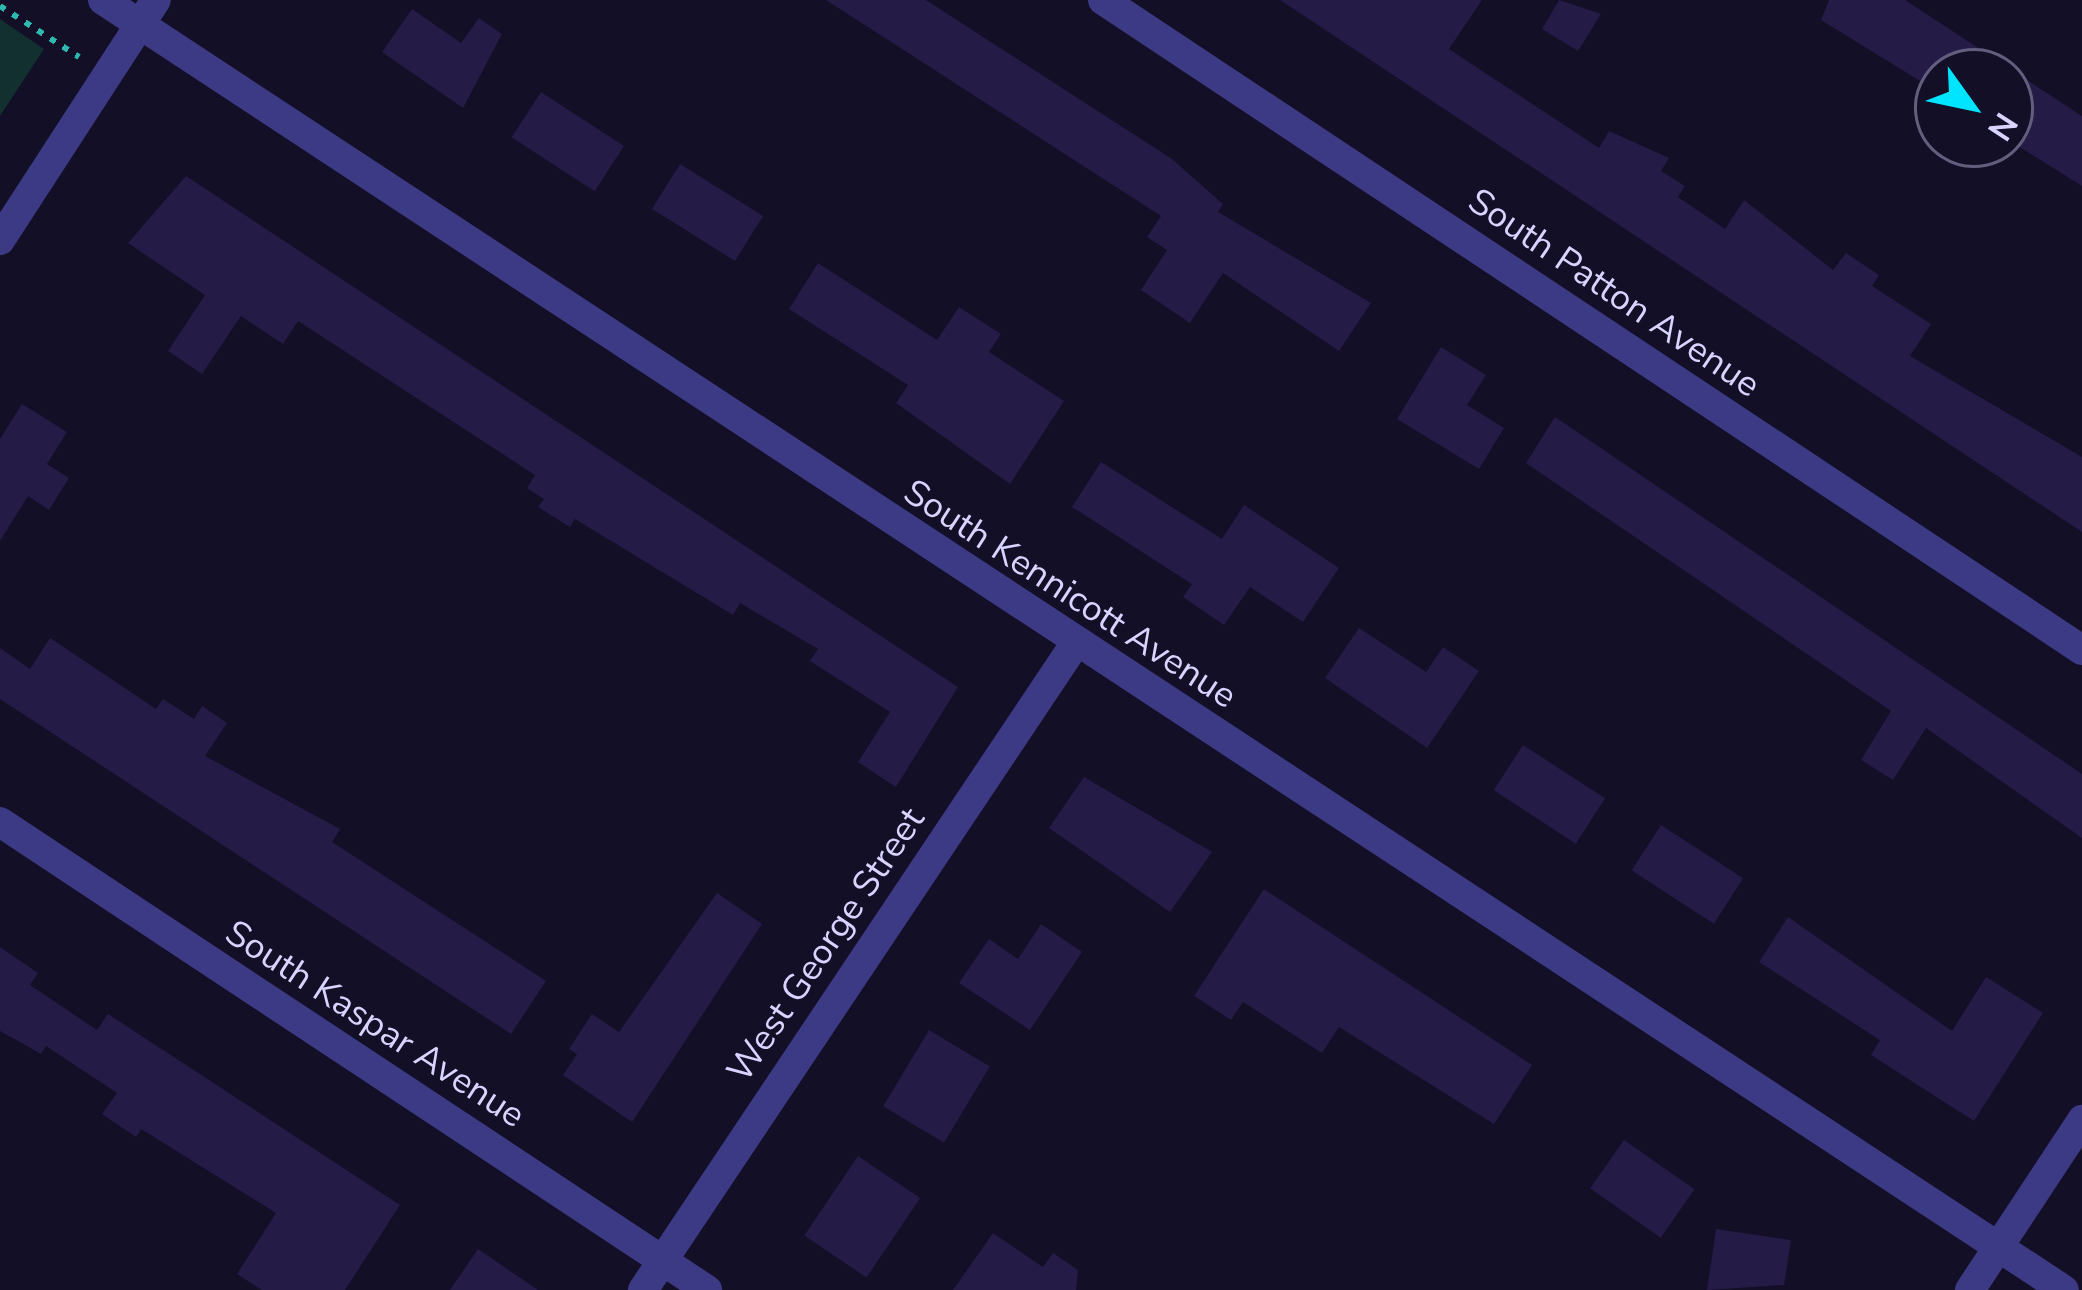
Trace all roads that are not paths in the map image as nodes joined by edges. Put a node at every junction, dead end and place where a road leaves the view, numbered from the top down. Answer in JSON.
{"nodes":[{"id":1,"x":103,"y":0,"type":"edge"},
{"id":2,"x":1103,"y":0,"type":"edge"},
{"id":3,"x":148,"y":12,"type":"edge"},
{"id":4,"x":0,"y":240,"type":"edge"},
{"id":5,"x":1075,"y":644,"type":"junction"},
{"id":6,"x":2082,"y":650,"type":"edge"},
{"id":7,"x":0,"y":822,"type":"edge"},
{"id":8,"x":2082,"y":1120,"type":"edge"},
{"id":9,"x":1999,"y":1247,"type":"junction"},
{"id":10,"x":662,"y":1260,"type":"junction"},
{"id":11,"x":643,"y":1290,"type":"edge"},
{"id":12,"x":707,"y":1290,"type":"edge"},
{"id":13,"x":1970,"y":1290,"type":"edge"},
{"id":14,"x":2064,"y":1290,"type":"edge"}],
"edges":[{"from":1,"to":3,"type":"street","name":"South Kennicott Avenue"},
{"from":2,"to":6,"type":"street","name":"South Patton Avenue"},
{"from":3,"to":4,"type":"street"},
{"from":3,"to":5,"type":"street","name":"South Kennicott Avenue"},
{"from":5,"to":9,"type":"street","name":"South Kennicott Avenue"},
{"from":5,"to":10,"type":"street","name":"West George Street"},
{"from":7,"to":10,"type":"street","name":"South Kaspar Avenue"},
{"from":8,"to":9,"type":"street"},
{"from":9,"to":13,"type":"street"},
{"from":9,"to":14,"type":"street","name":"South Kennicott Avenue"},
{"from":10,"to":11,"type":"street","name":"West George Street"},
{"from":10,"to":12,"type":"street","name":"South Kaspar Avenue"}]}
